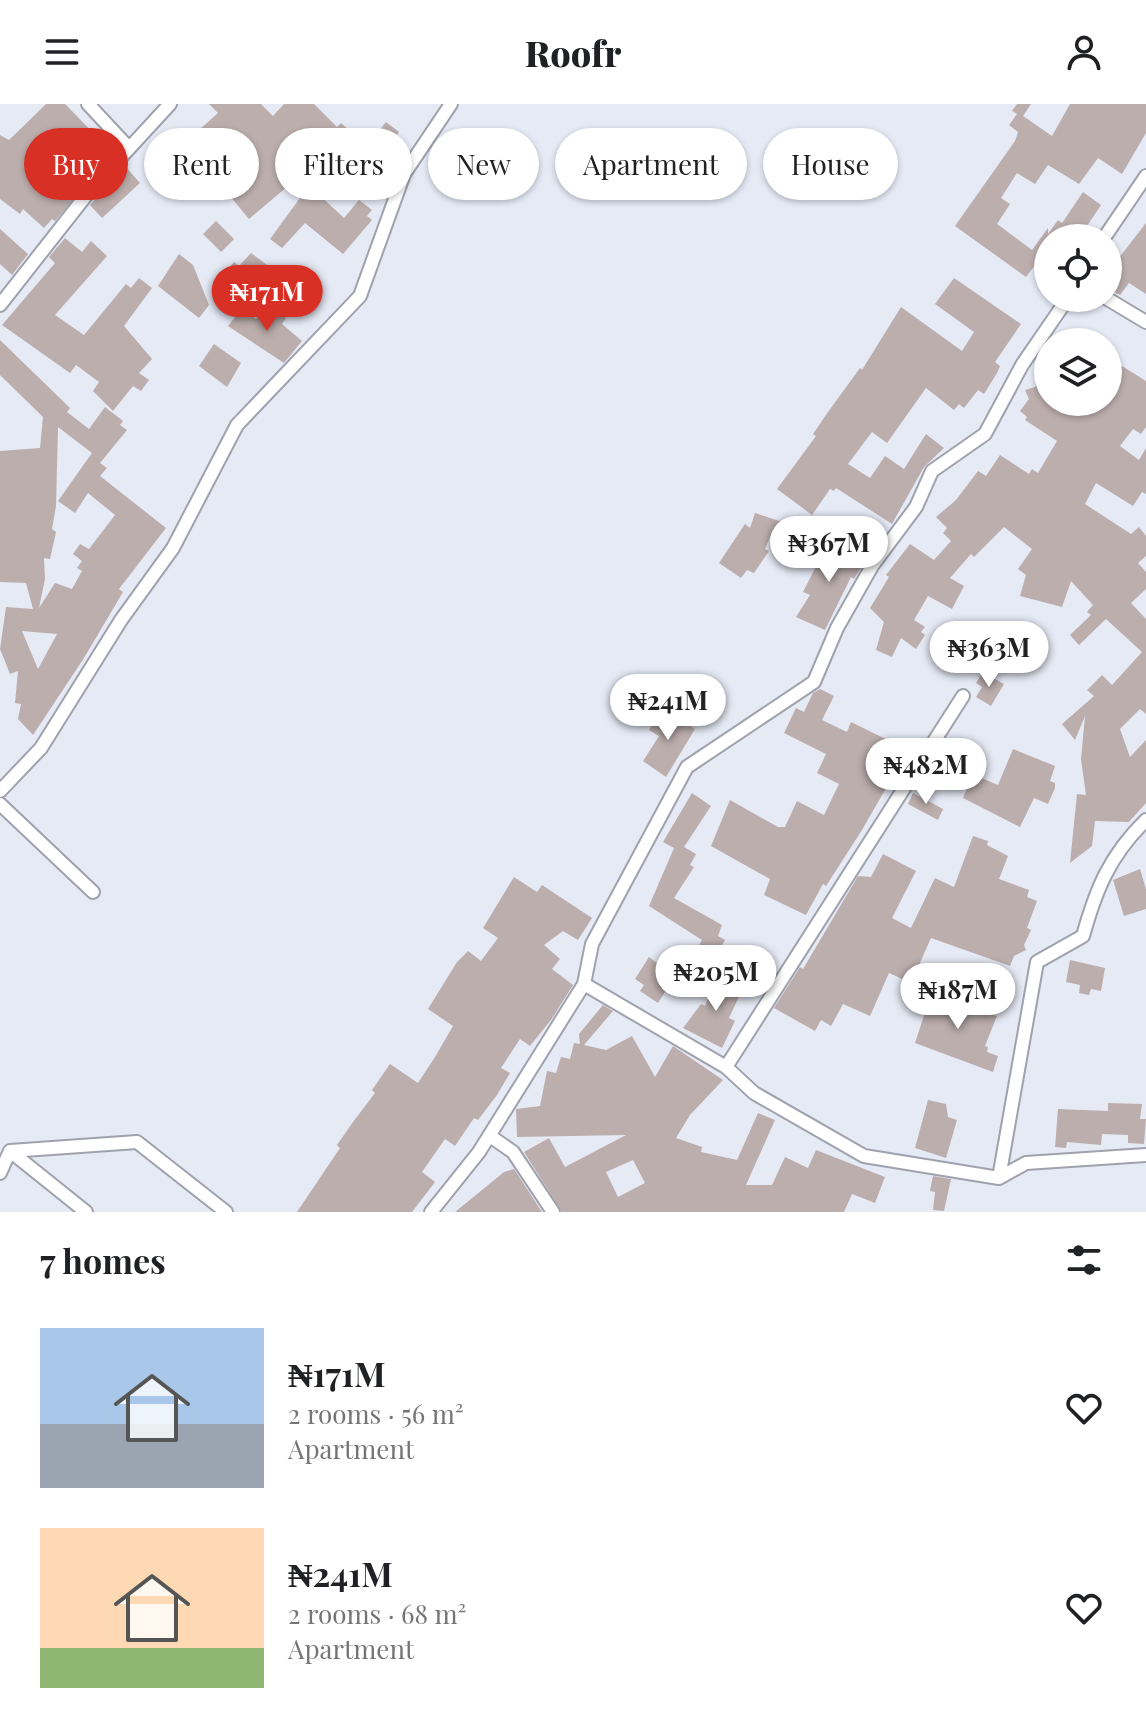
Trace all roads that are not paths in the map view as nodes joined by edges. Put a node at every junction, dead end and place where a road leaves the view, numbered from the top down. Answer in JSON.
{"nodes":[{"id":1,"x":88,"y":104,"type":"edge"},
{"id":2,"x":170,"y":104,"type":"edge"},
{"id":3,"x":451,"y":104,"type":"edge"},
{"id":4,"x":129,"y":148,"type":"junction"},
{"id":5,"x":1146,"y":176,"type":"edge"},
{"id":6,"x":1113,"y":224,"type":"edge"},
{"id":7,"x":0,"y":305,"type":"edge"},
{"id":8,"x":1122,"y":308,"type":"edge"},
{"id":9,"x":1058,"y":312,"type":"edge"},
{"id":10,"x":1146,"y":322,"type":"edge"},
{"id":11,"x":963,"y":696,"type":"dead end"},
{"id":12,"x":0,"y":791,"type":"edge"},
{"id":13,"x":0,"y":804,"type":"edge"},
{"id":14,"x":1146,"y":820,"type":"edge"},
{"id":15,"x":93,"y":892,"type":"dead end"},
{"id":16,"x":584,"y":984,"type":"junction"},
{"id":17,"x":726,"y":1067,"type":"junction"},
{"id":18,"x":490,"y":1136,"type":"junction"},
{"id":19,"x":10,"y":1151,"type":"junction"},
{"id":20,"x":1146,"y":1155,"type":"edge"},
{"id":21,"x":0,"y":1173,"type":"edge"},
{"id":22,"x":999,"y":1178,"type":"junction"},
{"id":23,"x":86,"y":1212,"type":"edge"},
{"id":24,"x":226,"y":1212,"type":"edge"},
{"id":25,"x":431,"y":1212,"type":"edge"},
{"id":26,"x":553,"y":1212,"type":"edge"}],
"edges":[{"from":1,"to":4,"type":"street"},
{"from":2,"to":4,"type":"street"},
{"from":3,"to":12,"type":"street"},
{"from":4,"to":7,"type":"street"},
{"from":5,"to":6,"type":"street"},
{"from":8,"to":10,"type":"street"},
{"from":9,"to":16,"type":"street"},
{"from":11,"to":17,"type":"street"},
{"from":13,"to":15,"type":"street"},
{"from":14,"to":22,"type":"street"},
{"from":16,"to":17,"type":"street"},
{"from":16,"to":18,"type":"street"},
{"from":17,"to":22,"type":"street"},
{"from":18,"to":25,"type":"street"},
{"from":18,"to":26,"type":"street"},
{"from":19,"to":21,"type":"street"},
{"from":19,"to":23,"type":"street"},
{"from":19,"to":24,"type":"street"},
{"from":20,"to":22,"type":"street"}]}
